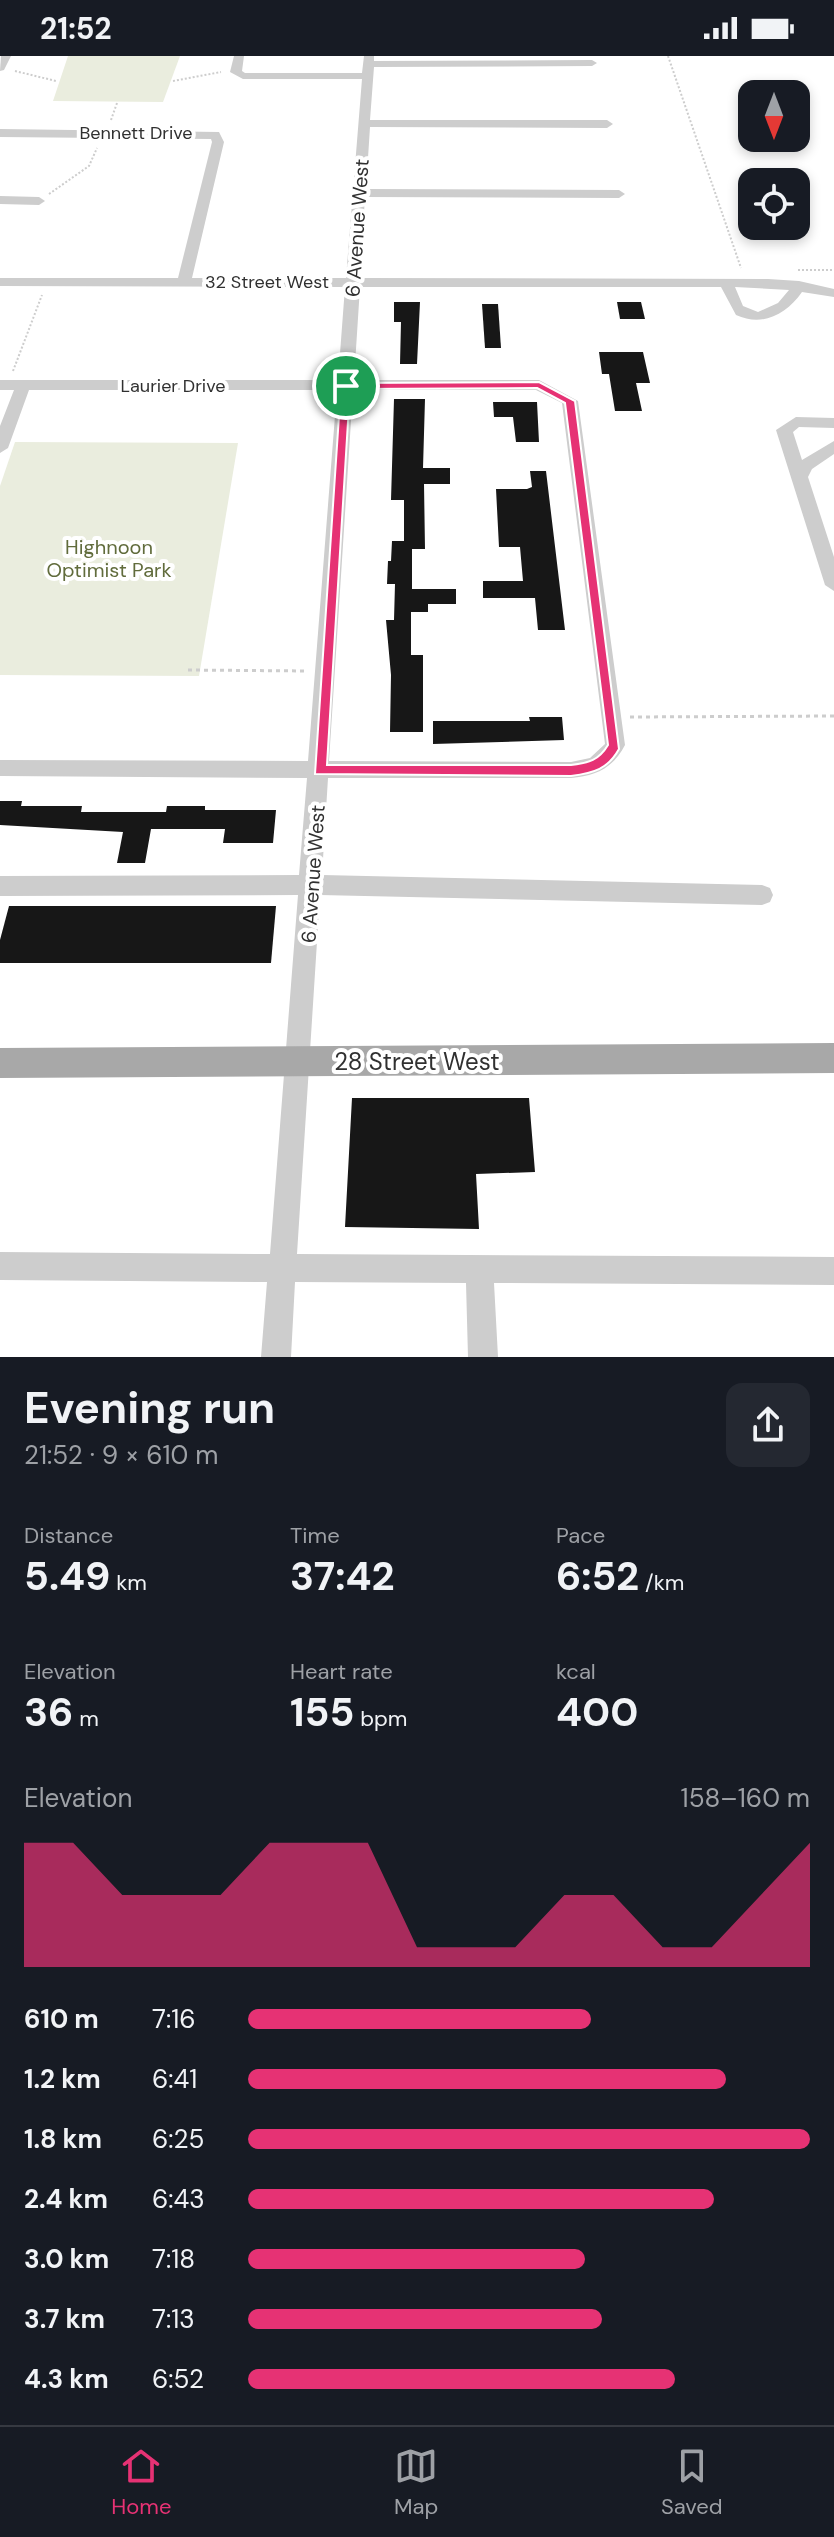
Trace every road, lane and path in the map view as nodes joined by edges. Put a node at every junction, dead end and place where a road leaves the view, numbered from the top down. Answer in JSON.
{"nodes":[{"id":1,"x":6,"y":56,"type":"edge"},
{"id":2,"x":239,"y":56,"type":"edge"},
{"id":3,"x":668,"y":56,"type":"edge"},
{"id":4,"x":592,"y":63,"type":"dead end"},
{"id":5,"x":369,"y":65,"type":"edge"},
{"id":6,"x":0,"y":68,"type":"edge"},
{"id":7,"x":236,"y":69,"type":"junction"},
{"id":8,"x":56,"y":81,"type":"dead end"},
{"id":9,"x":173,"y":81,"type":"dead end"},
{"id":10,"x":117,"y":103,"type":"dead end"},
{"id":11,"x":364,"y":123,"type":"junction"},
{"id":12,"x":607,"y":124,"type":"dead end"},
{"id":13,"x":0,"y":133,"type":"edge"},
{"id":14,"x":104,"y":133,"type":"junction"},
{"id":15,"x":359,"y":193,"type":"junction"},
{"id":16,"x":619,"y":194,"type":"dead end"},
{"id":17,"x":0,"y":200,"type":"edge"},
{"id":18,"x":39,"y":201,"type":"joint"},
{"id":19,"x":742,"y":270,"type":"dead end"},
{"id":20,"x":0,"y":282,"type":"edge"},
{"id":21,"x":47,"y":282,"type":"junction"},
{"id":22,"x":184,"y":282,"type":"junction"},
{"id":23,"x":352,"y":282,"type":"junction"},
{"id":24,"x":727,"y":283,"type":"junction"},
{"id":25,"x":799,"y":285,"type":"junction"},
{"id":26,"x":834,"y":293,"type":"edge"},
{"id":27,"x":10,"y":385,"type":"edge"},
{"id":28,"x":346,"y":386,"type":"junction"},
{"id":29,"x":834,"y":423,"type":"edge"},
{"id":30,"x":834,"y":446,"type":"edge"},
{"id":31,"x":0,"y":448,"type":"edge"},
{"id":32,"x":800,"y":477,"type":"junction"},
{"id":33,"x":834,"y":585,"type":"edge"},
{"id":34,"x":188,"y":670,"type":"dead end"},
{"id":35,"x":327,"y":671,"type":"junction"},
{"id":36,"x":834,"y":716,"type":"edge"},
{"id":37,"x":611,"y":717,"type":"junction"},
{"id":38,"x":0,"y":768,"type":"edge"},
{"id":39,"x":320,"y":770,"type":"junction"},
{"id":40,"x":313,"y":885,"type":"junction"},
{"id":41,"x":0,"y":886,"type":"edge"},
{"id":42,"x":762,"y":895,"type":"dead end"},
{"id":43,"x":834,"y":1058,"type":"edge"},
{"id":44,"x":300,"y":1062,"type":"junction"},
{"id":45,"x":0,"y":1063,"type":"edge"},
{"id":46,"x":0,"y":1266,"type":"edge"},
{"id":47,"x":283,"y":1271,"type":"junction"},
{"id":48,"x":834,"y":1271,"type":"edge"},
{"id":49,"x":480,"y":1272,"type":"junction"},
{"id":50,"x":276,"y":1357,"type":"edge"},
{"id":51,"x":483,"y":1357,"type":"edge"}],
"edges":[{"from":1,"to":6,"type":"street"},
{"from":2,"to":7,"type":"street"},
{"from":3,"to":19,"type":"path"},
{"from":4,"to":5,"type":"street"},
{"from":5,"to":7,"type":"street"},
{"from":5,"to":11,"type":"street","name":"6 Avenue West"},
{"from":6,"to":8,"type":"path"},
{"from":7,"to":9,"type":"path"},
{"from":10,"to":14,"type":"path"},
{"from":11,"to":12,"type":"street"},
{"from":11,"to":15,"type":"street","name":"6 Avenue West"},
{"from":13,"to":14,"type":"street","name":"Bennett Drive"},
{"from":14,"to":18,"type":"path"},
{"from":14,"to":22,"type":"street","name":"Bennett Drive"},
{"from":15,"to":16,"type":"street"},
{"from":15,"to":23,"type":"street","name":"6 Avenue West"},
{"from":17,"to":18,"type":"street"},
{"from":20,"to":21,"type":"street","name":"32 Street West"},
{"from":21,"to":22,"type":"street","name":"32 Street West"},
{"from":21,"to":27,"type":"path"},
{"from":22,"to":23,"type":"street","name":"32 Street West"},
{"from":23,"to":24,"type":"street","name":"32 Street West"},
{"from":23,"to":28,"type":"street","name":"6 Avenue West"},
{"from":24,"to":25,"type":"street","name":"32 Street West"},
{"from":24,"to":25,"type":"street"},
{"from":25,"to":26,"type":"street","name":"32 Street West"},
{"from":27,"to":28,"type":"street","name":"Laurier Drive"},
{"from":27,"to":31,"type":"street"},
{"from":28,"to":35,"type":"street","name":"6 Avenue West"},
{"from":28,"to":37,"type":"street","name":"Laurier Drive"},
{"from":29,"to":32,"type":"street"},
{"from":30,"to":32,"type":"street"},
{"from":32,"to":33,"type":"street"},
{"from":34,"to":35,"type":"path"},
{"from":35,"to":39,"type":"street","name":"6 Avenue West"},
{"from":36,"to":37,"type":"path"},
{"from":37,"to":39,"type":"street"},
{"from":38,"to":39,"type":"street"},
{"from":39,"to":40,"type":"street","name":"6 Avenue West"},
{"from":40,"to":41,"type":"street"},
{"from":40,"to":42,"type":"street"},
{"from":40,"to":44,"type":"street","name":"6 Avenue West"},
{"from":43,"to":44,"type":"main road","name":"28 Street West"},
{"from":44,"to":45,"type":"main road","name":"28 Street West"},
{"from":44,"to":47,"type":"street","name":"6 Avenue West"},
{"from":46,"to":47,"type":"street"},
{"from":47,"to":49,"type":"street"},
{"from":47,"to":50,"type":"street","name":"6 Avenue West"},
{"from":48,"to":49,"type":"street"},
{"from":49,"to":51,"type":"street"}]}
